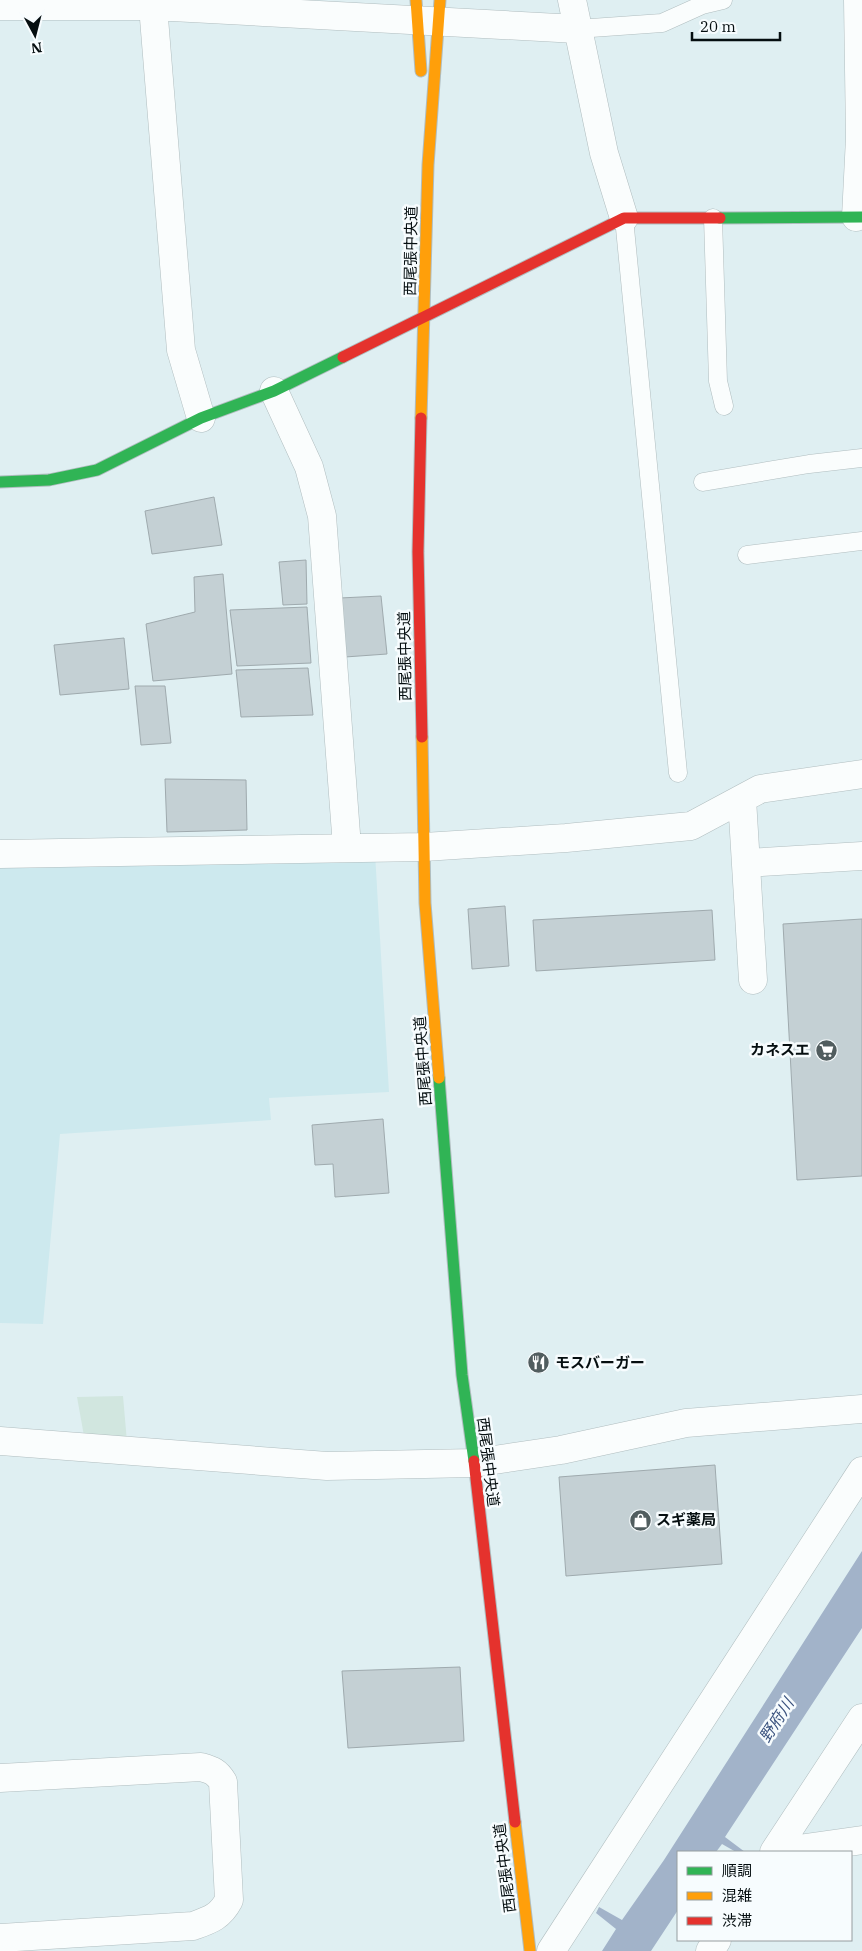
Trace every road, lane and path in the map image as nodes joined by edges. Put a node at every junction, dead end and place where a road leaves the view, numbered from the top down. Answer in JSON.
{"nodes":[{"id":1,"x":572,"y":0,"type":"edge"},
{"id":2,"x":723,"y":0,"type":"edge"},
{"id":3,"x":858,"y":0,"type":"edge"},
{"id":4,"x":0,"y":6,"type":"edge"},
{"id":5,"x":153,"y":6,"type":"junction"},
{"id":6,"x":428,"y":11,"type":"edge"},
{"id":7,"x":577,"y":29,"type":"junction"},
{"id":8,"x":428,"y":165,"type":"junction"},
{"id":9,"x":859,"y":217,"type":"edge"},
{"id":10,"x":624,"y":218,"type":"junction"},
{"id":11,"x":714,"y":218,"type":"junction"},
{"id":12,"x":424,"y":316,"type":"junction"},
{"id":13,"x":274,"y":391,"type":"junction"},
{"id":14,"x":724,"y":406,"type":"dead end"},
{"id":15,"x":201,"y":418,"type":"junction"},
{"id":16,"x":862,"y":458,"type":"edge"},
{"id":17,"x":0,"y":482,"type":"edge"},
{"id":18,"x":703,"y":482,"type":"dead end"},
{"id":19,"x":862,"y":541,"type":"edge"},
{"id":20,"x":747,"y":555,"type":"dead end"},
{"id":21,"x":678,"y":773,"type":"dead end"},
{"id":22,"x":862,"y":774,"type":"edge"},
{"id":23,"x":742,"y":799,"type":"junction"},
{"id":24,"x":347,"y":847,"type":"junction"},
{"id":25,"x":424,"y":847,"type":"junction"},
{"id":26,"x":0,"y":854,"type":"edge"},
{"id":27,"x":862,"y":856,"type":"edge"},
{"id":28,"x":746,"y":863,"type":"junction"},
{"id":29,"x":753,"y":980,"type":"dead end"},
{"id":30,"x":862,"y":1409,"type":"edge"},
{"id":31,"x":0,"y":1441,"type":"edge"},
{"id":32,"x":474,"y":1463,"type":"junction"},
{"id":33,"x":862,"y":1471,"type":"edge"},
{"id":34,"x":862,"y":1718,"type":"edge"},
{"id":35,"x":0,"y":1778,"type":"edge"},
{"id":36,"x":862,"y":1840,"type":"edge"},
{"id":37,"x":777,"y":1851,"type":"edge"},
{"id":38,"x":783,"y":1851,"type":"edge"},
{"id":39,"x":0,"y":1938,"type":"edge"},
{"id":40,"x":530,"y":1951,"type":"edge"},
{"id":41,"x":551,"y":1951,"type":"edge"}],
"edges":[{"from":1,"to":7,"type":"street"},
{"from":2,"to":7,"type":"lane"},
{"from":3,"to":9,"type":"street"},
{"from":4,"to":5,"type":"street"},
{"from":5,"to":6,"type":"street"},
{"from":5,"to":15,"type":"street"},
{"from":6,"to":7,"type":"street"},
{"from":6,"to":8,"type":"main road","name":"西尾張中央道"},
{"from":6,"to":8,"type":"main road","name":"西尾張中央道"},
{"from":7,"to":10,"type":"street"},
{"from":8,"to":12,"type":"main road","name":"西尾張中央道"},
{"from":9,"to":11,"type":"main road"},
{"from":10,"to":11,"type":"main road"},
{"from":10,"to":12,"type":"main road"},
{"from":10,"to":21,"type":"lane"},
{"from":11,"to":14,"type":"lane"},
{"from":12,"to":13,"type":"main road"},
{"from":12,"to":25,"type":"main road","name":"西尾張中央道"},
{"from":13,"to":15,"type":"main road"},
{"from":13,"to":24,"type":"street"},
{"from":15,"to":17,"type":"main road"},
{"from":16,"to":18,"type":"lane"},
{"from":19,"to":20,"type":"lane"},
{"from":22,"to":23,"type":"street"},
{"from":23,"to":25,"type":"street"},
{"from":23,"to":28,"type":"street"},
{"from":24,"to":25,"type":"street"},
{"from":24,"to":26,"type":"street"},
{"from":25,"to":32,"type":"main road","name":"西尾張中央道"},
{"from":27,"to":28,"type":"street"},
{"from":28,"to":29,"type":"street"},
{"from":30,"to":32,"type":"street"},
{"from":31,"to":32,"type":"street"},
{"from":32,"to":40,"type":"main road","name":"西尾張中央道"},
{"from":33,"to":41,"type":"street"},
{"from":34,"to":37,"type":"street"},
{"from":35,"to":39,"type":"street"},
{"from":36,"to":38,"type":"street"}]}
